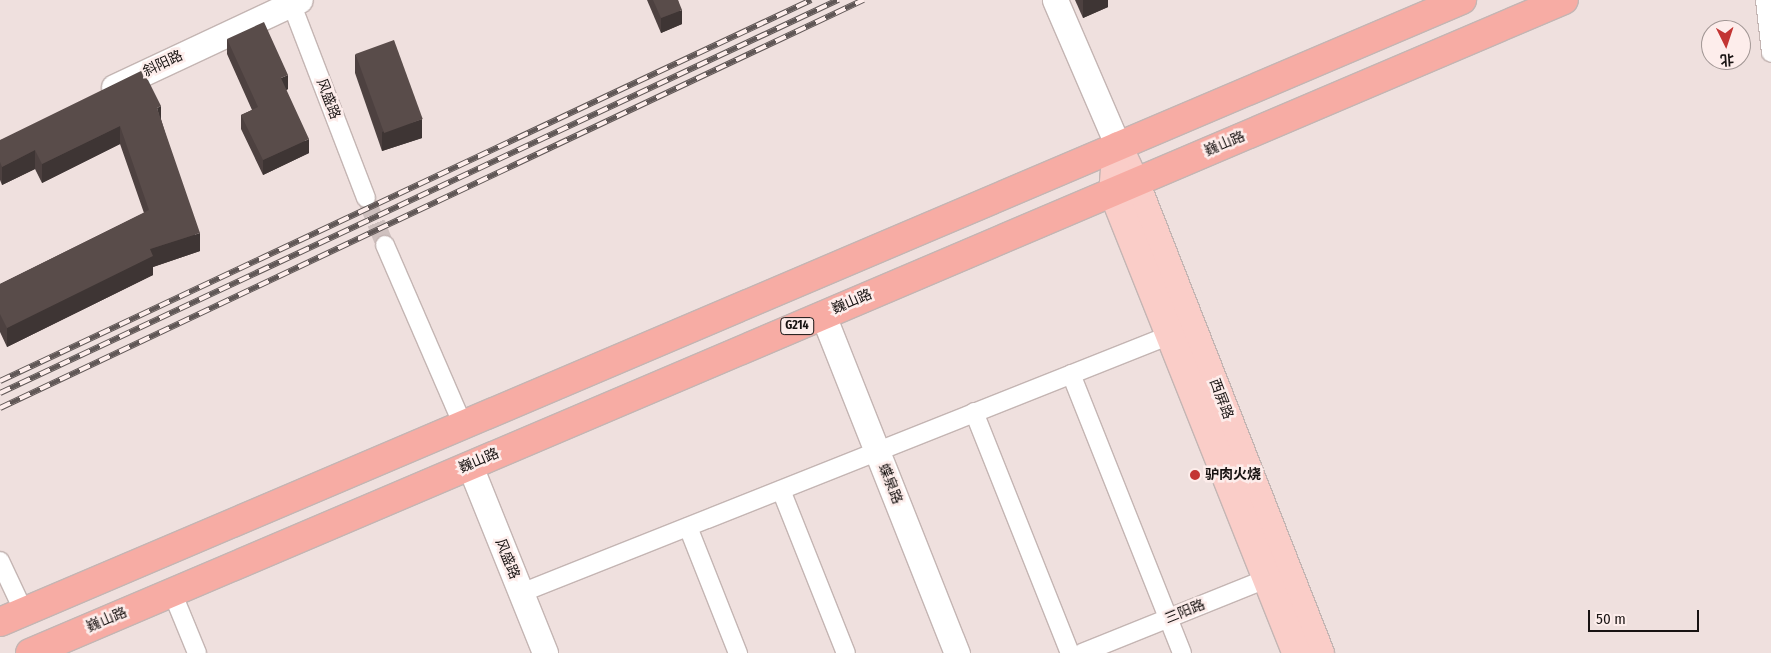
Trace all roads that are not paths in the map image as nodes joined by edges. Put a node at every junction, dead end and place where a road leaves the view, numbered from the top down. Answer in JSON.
{"nodes":[{"id":1,"x":1055,"y":0,"type":"edge"},
{"id":2,"x":1462,"y":0,"type":"edge"},
{"id":3,"x":1564,"y":0,"type":"edge"},
{"id":4,"x":1765,"y":0,"type":"edge"},
{"id":5,"x":294,"y":1,"type":"edge"},
{"id":6,"x":1771,"y":53,"type":"edge"},
{"id":7,"x":88,"y":99,"type":"edge"},
{"id":8,"x":1118,"y":146,"type":"junction"},
{"id":9,"x":1124,"y":187,"type":"junction"},
{"id":10,"x":366,"y":198,"type":"tunnel mouth"},
{"id":11,"x":385,"y":245,"type":"tunnel mouth"},
{"id":12,"x":823,"y":315,"type":"junction"},
{"id":13,"x":1181,"y":330,"type":"junction"},
{"id":14,"x":1071,"y":374,"type":"junction"},
{"id":15,"x":974,"y":412,"type":"junction"},
{"id":16,"x":463,"y":425,"type":"junction"},
{"id":17,"x":877,"y":451,"type":"junction"},
{"id":18,"x":470,"y":466,"type":"junction"},
{"id":19,"x":781,"y":490,"type":"junction"},
{"id":20,"x":688,"y":527,"type":"junction"},
{"id":21,"x":0,"y":560,"type":"edge"},
{"id":22,"x":1278,"y":575,"type":"junction"},
{"id":23,"x":172,"y":592,"type":"junction"},
{"id":24,"x":521,"y":593,"type":"junction"},
{"id":25,"x":12,"y":617,"type":"edge"},
{"id":26,"x":1168,"y":618,"type":"junction"},
{"id":27,"x":35,"y":651,"type":"edge"},
{"id":28,"x":197,"y":653,"type":"edge"},
{"id":29,"x":545,"y":653,"type":"edge"},
{"id":30,"x":738,"y":653,"type":"edge"},
{"id":31,"x":846,"y":653,"type":"edge"},
{"id":32,"x":957,"y":653,"type":"edge"},
{"id":33,"x":1070,"y":653,"type":"edge"},
{"id":34,"x":1082,"y":653,"type":"edge"},
{"id":35,"x":1182,"y":653,"type":"edge"},
{"id":36,"x":1296,"y":653,"type":"edge"},
{"id":37,"x":1320,"y":653,"type":"edge"}],
"edges":[{"from":1,"to":8,"type":"street","name":"西屏路"},
{"from":2,"to":8,"type":"highway"},
{"from":3,"to":9,"type":"highway","name":"巍山路","number":"G214"},
{"from":4,"to":6,"type":"street"},
{"from":5,"to":7,"type":"street","name":"斜阳路"},
{"from":5,"to":10,"type":"street","name":"风盛路"},
{"from":8,"to":9,"type":"main road","name":"西屏路"},
{"from":8,"to":16,"type":"highway"},
{"from":9,"to":12,"type":"highway","name":"巍山路","number":"G214"},
{"from":9,"to":13,"type":"main road","name":"西屏路"},
{"from":11,"to":16,"type":"street"},
{"from":12,"to":17,"type":"street","name":"蝶泉路"},
{"from":12,"to":18,"type":"highway","name":"巍山路","number":"G214"},
{"from":13,"to":14,"type":"street"},
{"from":13,"to":22,"type":"main road","name":"西屏路"},
{"from":14,"to":15,"type":"street"},
{"from":14,"to":26,"type":"street"},
{"from":15,"to":17,"type":"street"},
{"from":15,"to":33,"type":"street"},
{"from":16,"to":18,"type":"highway"},
{"from":16,"to":25,"type":"highway"},
{"from":17,"to":19,"type":"street"},
{"from":17,"to":32,"type":"street","name":"蝶泉路"},
{"from":18,"to":23,"type":"highway","name":"巍山路","number":"G214"},
{"from":18,"to":24,"type":"street","name":"风盛路"},
{"from":19,"to":20,"type":"street"},
{"from":19,"to":31,"type":"street"},
{"from":20,"to":24,"type":"street"},
{"from":20,"to":30,"type":"street"},
{"from":21,"to":25,"type":"street"},
{"from":22,"to":26,"type":"street","name":"三阳路"},
{"from":22,"to":36,"type":"main road","name":"西屏路"},
{"from":22,"to":37,"type":"main road","name":"西屏路"},
{"from":23,"to":27,"type":"highway","name":"巍山路","number":"G214"},
{"from":23,"to":28,"type":"street"},
{"from":24,"to":29,"type":"street","name":"风盛路"},
{"from":25,"to":27,"type":"highway"},
{"from":26,"to":34,"type":"street","name":"三阳路"},
{"from":26,"to":35,"type":"street"}]}
